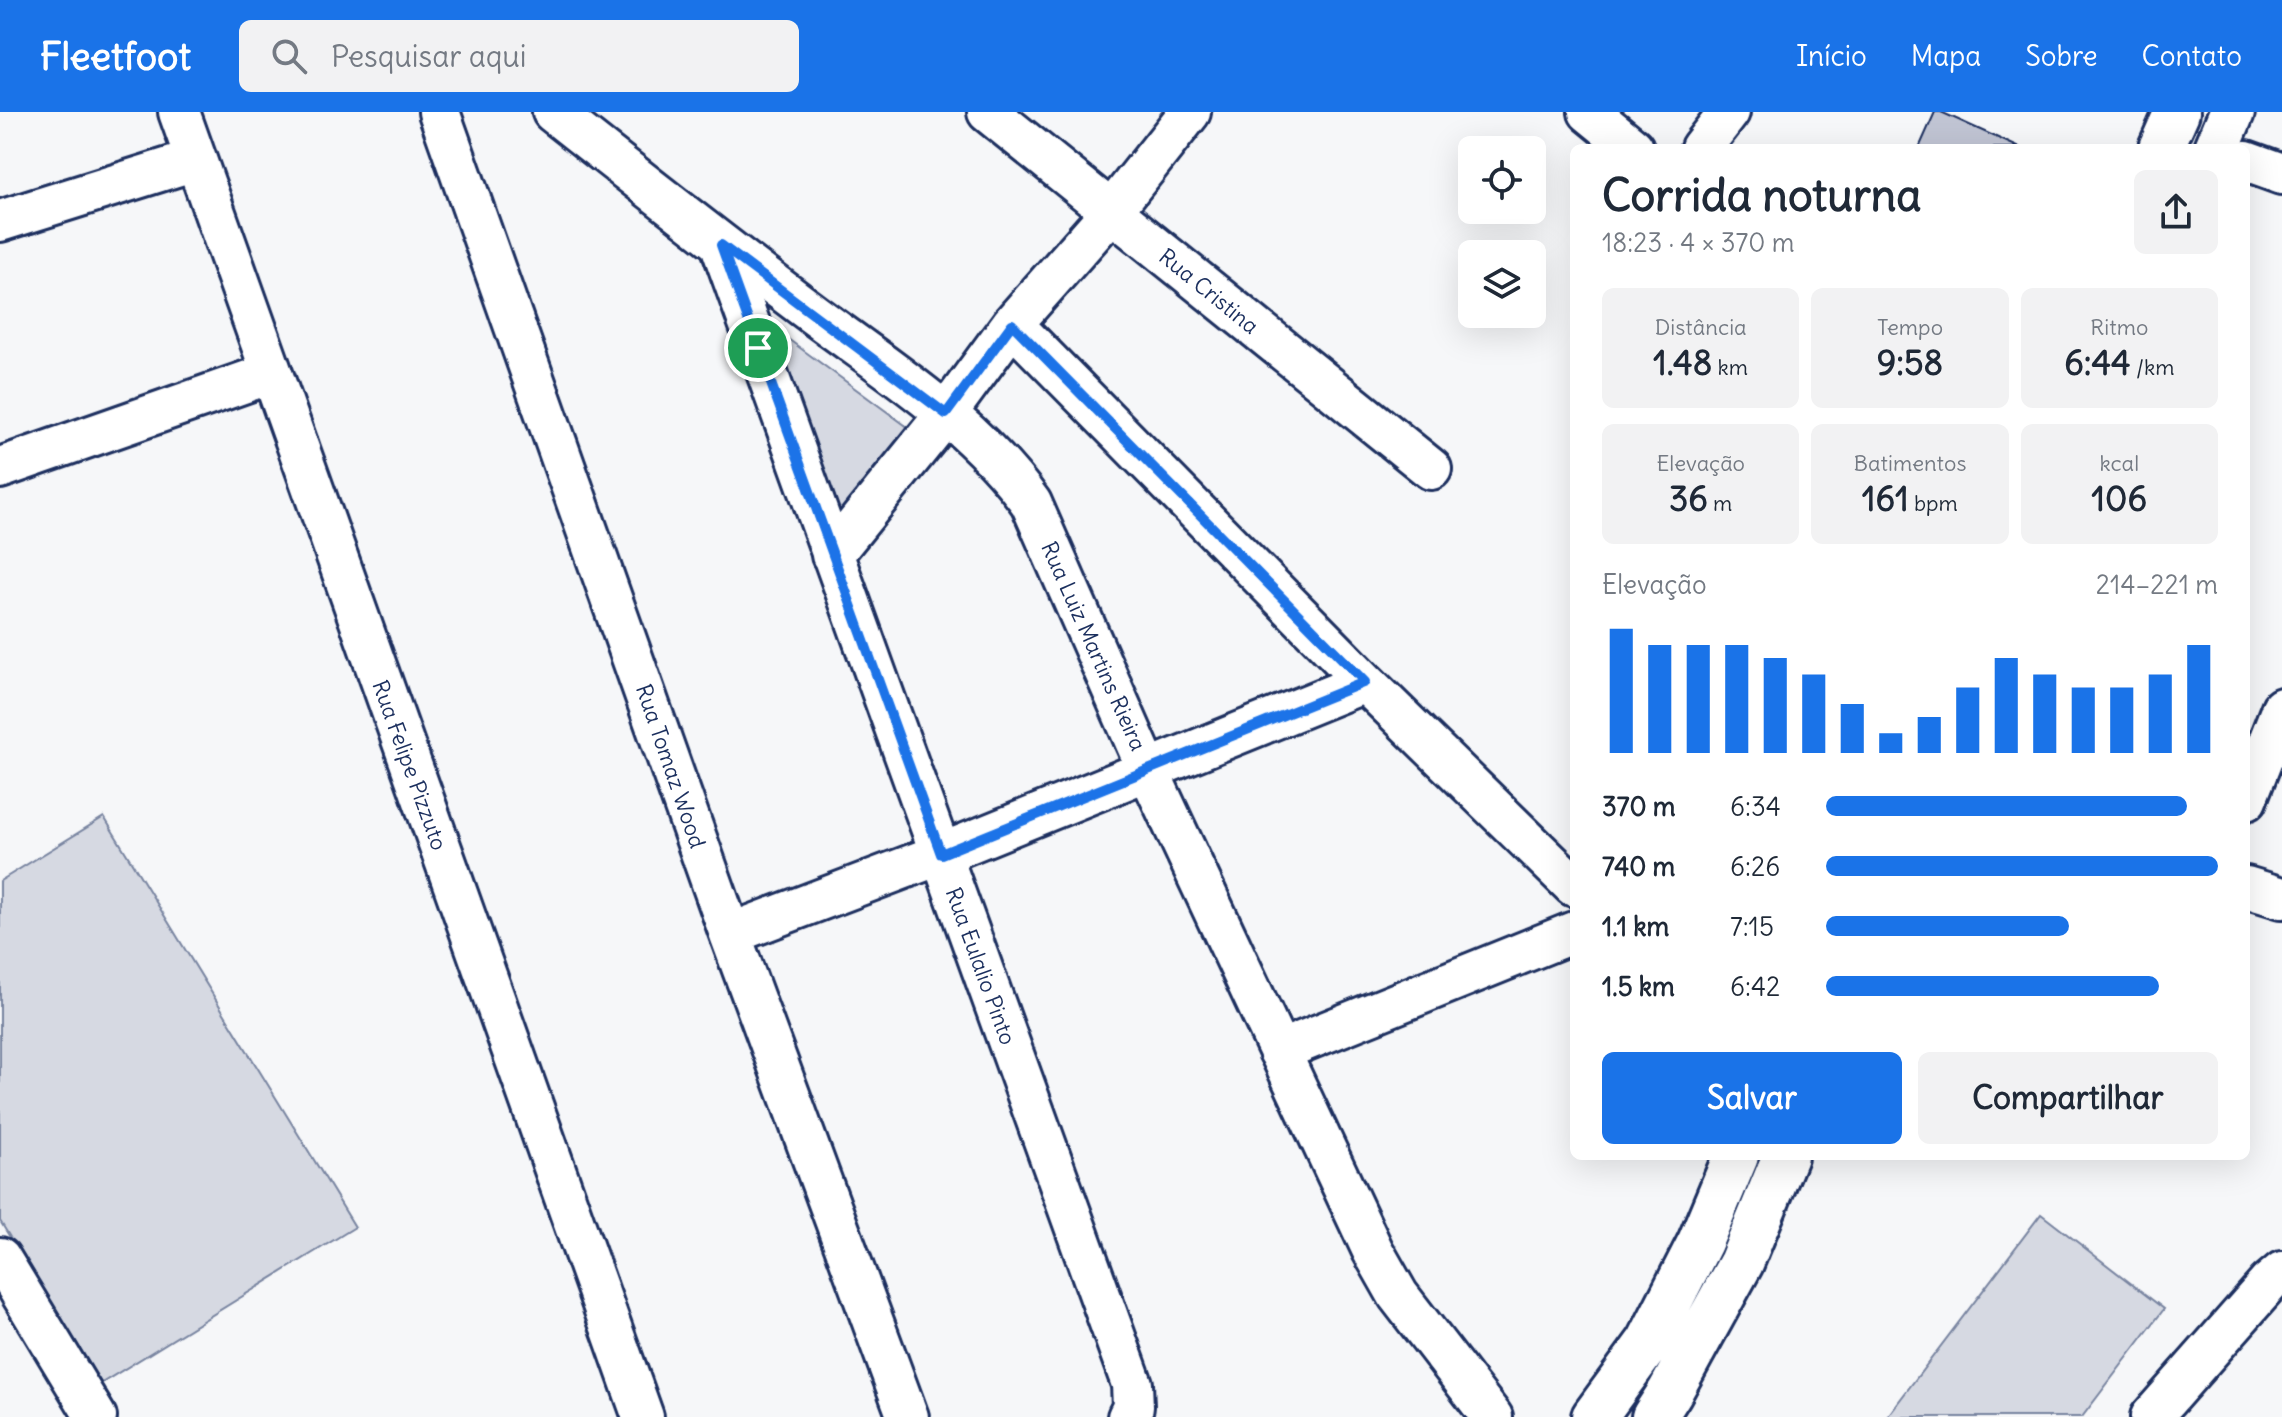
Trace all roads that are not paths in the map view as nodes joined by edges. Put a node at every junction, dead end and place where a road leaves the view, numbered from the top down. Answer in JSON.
{"nodes":[{"id":1,"x":179,"y":112,"type":"edge"},
{"id":2,"x":439,"y":112,"type":"edge"},
{"id":3,"x":553,"y":112,"type":"edge"},
{"id":4,"x":988,"y":112,"type":"edge"},
{"id":5,"x":1190,"y":112,"type":"edge"},
{"id":6,"x":1589,"y":112,"type":"edge"},
{"id":7,"x":1729,"y":112,"type":"edge"},
{"id":8,"x":2232,"y":112,"type":"edge"},
{"id":9,"x":2167,"y":125,"type":"edge"},
{"id":10,"x":1628,"y":144,"type":"edge"},
{"id":11,"x":1704,"y":144,"type":"edge"},
{"id":12,"x":2203,"y":144,"type":"edge"},
{"id":13,"x":2219,"y":144,"type":"edge"},
{"id":14,"x":195,"y":160,"type":"junction"},
{"id":15,"x":2250,"y":162,"type":"edge"},
{"id":16,"x":2282,"y":174,"type":"edge"},
{"id":17,"x":1111,"y":212,"type":"junction"},
{"id":18,"x":0,"y":221,"type":"edge"},
{"id":19,"x":721,"y":245,"type":"junction"},
{"id":20,"x":1012,"y":324,"type":"junction"},
{"id":21,"x":271,"y":373,"type":"junction"},
{"id":22,"x":946,"y":414,"type":"junction"},
{"id":23,"x":0,"y":468,"type":"edge"},
{"id":24,"x":1431,"y":469,"type":"dead end"},
{"id":25,"x":832,"y":555,"type":"junction"},
{"id":26,"x":1365,"y":682,"type":"junction"},
{"id":27,"x":2282,"y":708,"type":"edge"},
{"id":28,"x":1147,"y":768,"type":"junction"},
{"id":29,"x":2250,"y":790,"type":"edge"},
{"id":30,"x":941,"y":854,"type":"junction"},
{"id":31,"x":1570,"y":882,"type":"edge"},
{"id":32,"x":2250,"y":888,"type":"edge"},
{"id":33,"x":2282,"y":898,"type":"edge"},
{"id":34,"x":730,"y":934,"type":"junction"},
{"id":35,"x":1570,"y":934,"type":"edge"},
{"id":36,"x":1279,"y":1051,"type":"junction"},
{"id":37,"x":1734,"y":1160,"type":"edge"},
{"id":38,"x":1783,"y":1160,"type":"edge"},
{"id":39,"x":1700,"y":1242,"type":"junction"},
{"id":40,"x":0,"y":1258,"type":"edge"},
{"id":41,"x":1741,"y":1263,"type":"junction"},
{"id":42,"x":2282,"y":1272,"type":"edge"},
{"id":43,"x":96,"y":1417,"type":"edge"},
{"id":44,"x":643,"y":1417,"type":"edge"},
{"id":45,"x":908,"y":1417,"type":"edge"},
{"id":46,"x":1128,"y":1417,"type":"edge"},
{"id":47,"x":1492,"y":1417,"type":"edge"},
{"id":48,"x":1594,"y":1417,"type":"edge"},
{"id":49,"x":1654,"y":1417,"type":"edge"},
{"id":50,"x":2151,"y":1417,"type":"edge"}],
"edges":[{"from":1,"to":14,"type":"street","name":"Rua Felipe Pizzuto"},
{"from":2,"to":34,"type":"street","name":"Rua Tomaz Wood"},
{"from":3,"to":19,"type":"street","name":"Rua Luiz Martins Rieira"},
{"from":4,"to":17,"type":"street","name":"Rua Cristina"},
{"from":5,"to":17,"type":"street"},
{"from":6,"to":10,"type":"street"},
{"from":7,"to":11,"type":"street"},
{"from":8,"to":13,"type":"main road"},
{"from":9,"to":12,"type":"street"},
{"from":14,"to":18,"type":"street"},
{"from":14,"to":21,"type":"street","name":"Rua Felipe Pizzuto"},
{"from":15,"to":16,"type":"street"},
{"from":17,"to":20,"type":"street"},
{"from":17,"to":24,"type":"street","name":"Rua Cristina"},
{"from":19,"to":22,"type":"street","name":"Rua Luiz Martins Rieira"},
{"from":19,"to":25,"type":"street","name":"Rua Eulalio Pinto"},
{"from":20,"to":22,"type":"street"},
{"from":20,"to":26,"type":"street"},
{"from":21,"to":23,"type":"street"},
{"from":21,"to":44,"type":"street","name":"Rua Felipe Pizzuto"},
{"from":22,"to":25,"type":"street"},
{"from":22,"to":28,"type":"street","name":"Rua Luiz Martins Rieira"},
{"from":25,"to":30,"type":"street","name":"Rua Eulalio Pinto"},
{"from":26,"to":28,"type":"street"},
{"from":26,"to":31,"type":"street"},
{"from":27,"to":29,"type":"street"},
{"from":28,"to":30,"type":"street"},
{"from":28,"to":36,"type":"street","name":"Rua Luiz Martins Rieira"},
{"from":30,"to":34,"type":"street"},
{"from":30,"to":46,"type":"street","name":"Rua Eulalio Pinto"},
{"from":32,"to":33,"type":"street"},
{"from":34,"to":45,"type":"street","name":"Rua Tomaz Wood"},
{"from":35,"to":36,"type":"street"},
{"from":36,"to":47,"type":"street","name":"Rua Luiz Martins Rieira"},
{"from":37,"to":39,"type":"main road"},
{"from":38,"to":41,"type":"main road"},
{"from":39,"to":41,"type":"main road"},
{"from":39,"to":48,"type":"main road"},
{"from":40,"to":43,"type":"street"},
{"from":41,"to":49,"type":"main road"},
{"from":42,"to":50,"type":"street"}]}
